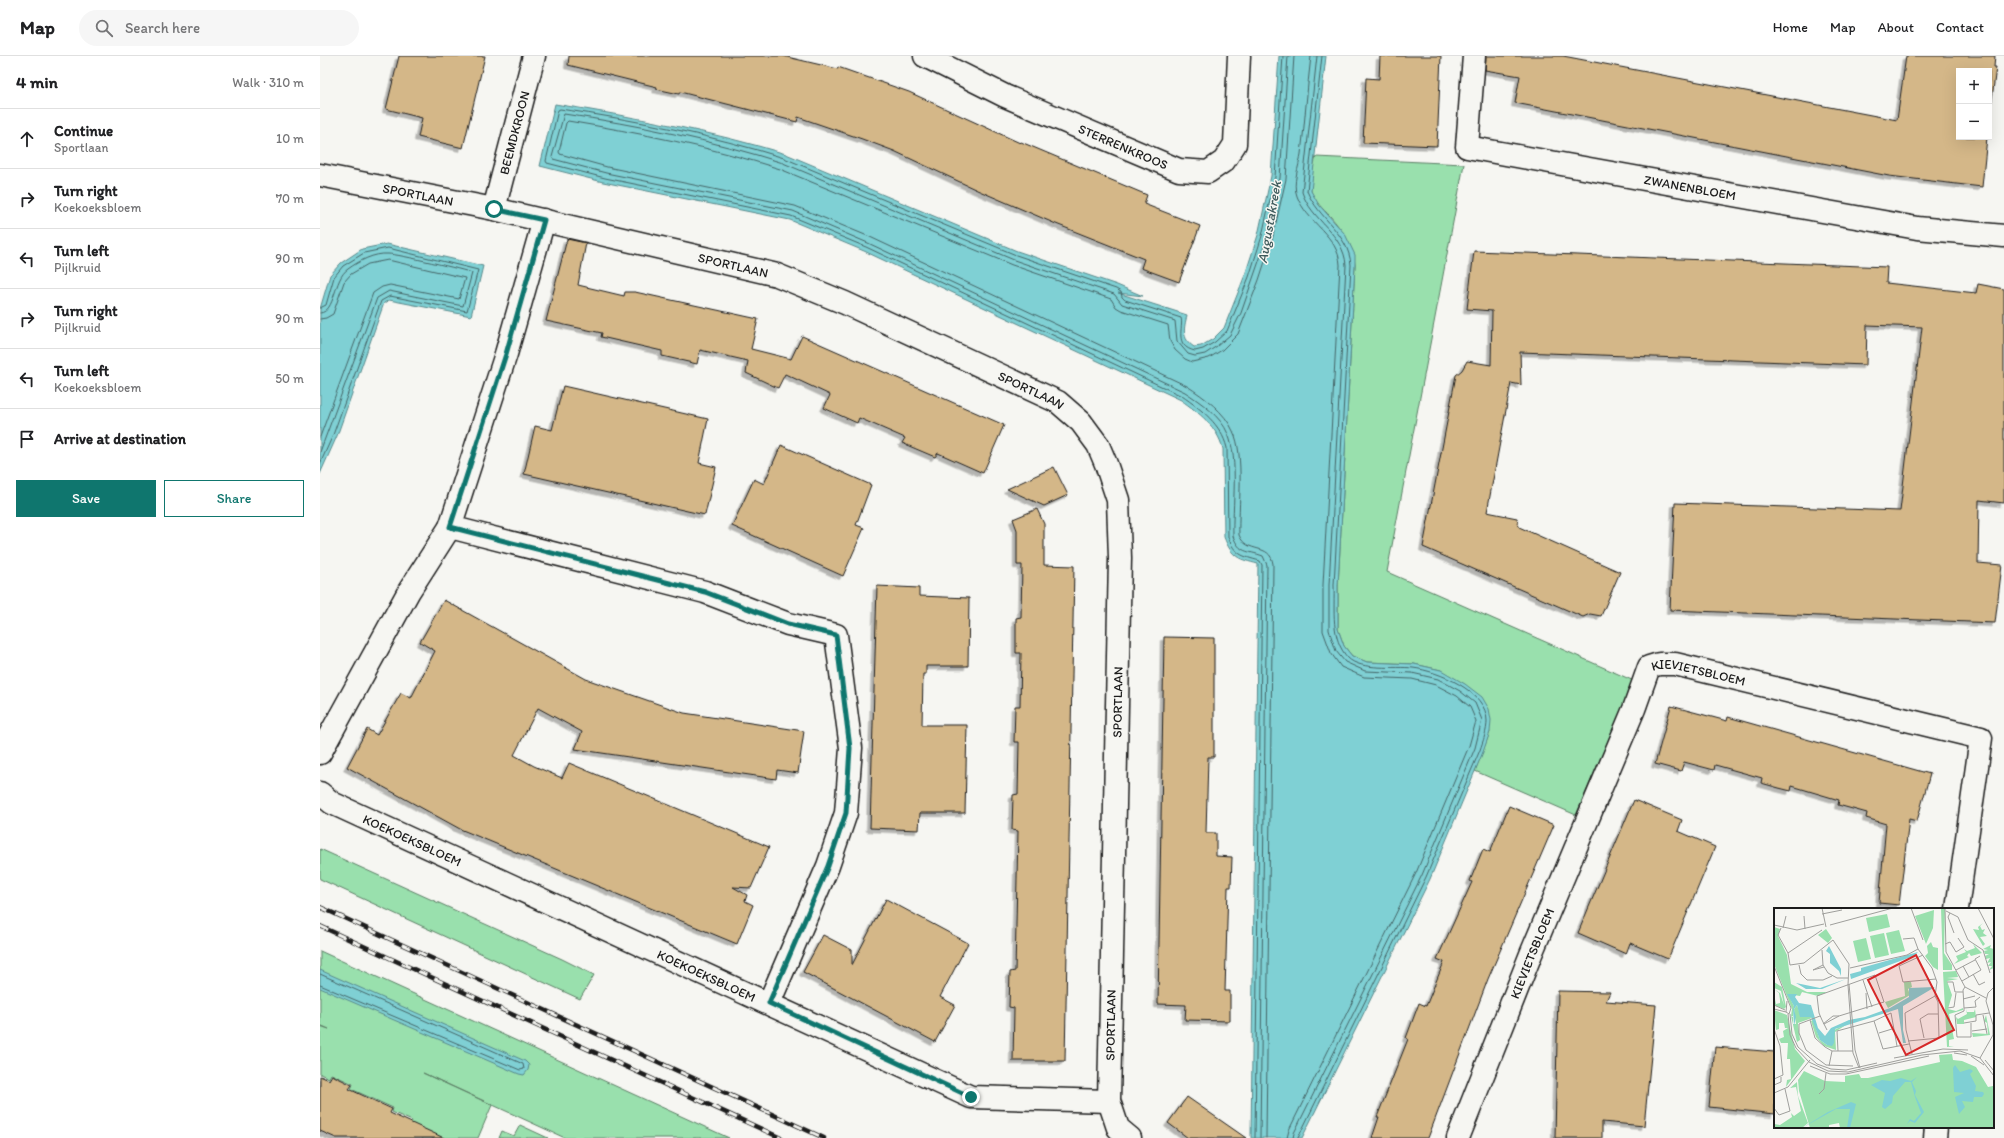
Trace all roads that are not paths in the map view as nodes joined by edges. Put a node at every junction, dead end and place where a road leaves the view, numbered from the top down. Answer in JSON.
{"nodes":[{"id":1,"x":534,"y":56,"type":"edge"},
{"id":2,"x":925,"y":56,"type":"edge"},
{"id":3,"x":1239,"y":56,"type":"edge"},
{"id":4,"x":1474,"y":56,"type":"edge"},
{"id":5,"x":320,"y":175,"type":"edge"},
{"id":6,"x":494,"y":209,"type":"junction"},
{"id":7,"x":544,"y":220,"type":"junction"},
{"id":8,"x":2004,"y":236,"type":"edge"},
{"id":9,"x":450,"y":527,"type":"junction"},
{"id":10,"x":320,"y":753,"type":"edge"},
{"id":11,"x":320,"y":793,"type":"edge"},
{"id":12,"x":1957,"y":908,"type":"edge"},
{"id":13,"x":769,"y":1003,"type":"junction"},
{"id":14,"x":1109,"y":1101,"type":"junction"},
{"id":15,"x":1936,"y":1128,"type":"edge"},
{"id":16,"x":1130,"y":1138,"type":"edge"},
{"id":17,"x":1458,"y":1138,"type":"edge"},
{"id":18,"x":1935,"y":1138,"type":"edge"}],
"edges":[{"from":1,"to":6,"type":"street","name":"BEEMDKROON"},
{"from":2,"to":3,"type":"street","name":"STERRENKROOS"},
{"from":4,"to":8,"type":"street","name":"ZWANENBLOEM"},
{"from":5,"to":6,"type":"street","name":"SPORTLAAN"},
{"from":6,"to":7,"type":"street","name":"SPORTLAAN"},
{"from":7,"to":9,"type":"street"},
{"from":7,"to":14,"type":"street","name":"SPORTLAAN"},
{"from":9,"to":10,"type":"street"},
{"from":9,"to":13,"type":"street"},
{"from":11,"to":13,"type":"street","name":"KOEKOEKSBLOEM"},
{"from":12,"to":17,"type":"street","name":"KIEVIETSBLOEM"},
{"from":13,"to":14,"type":"street","name":"KOEKOEKSBLOEM"},
{"from":14,"to":16,"type":"street","name":"SPORTLAAN"},
{"from":15,"to":18,"type":"street"}]}
